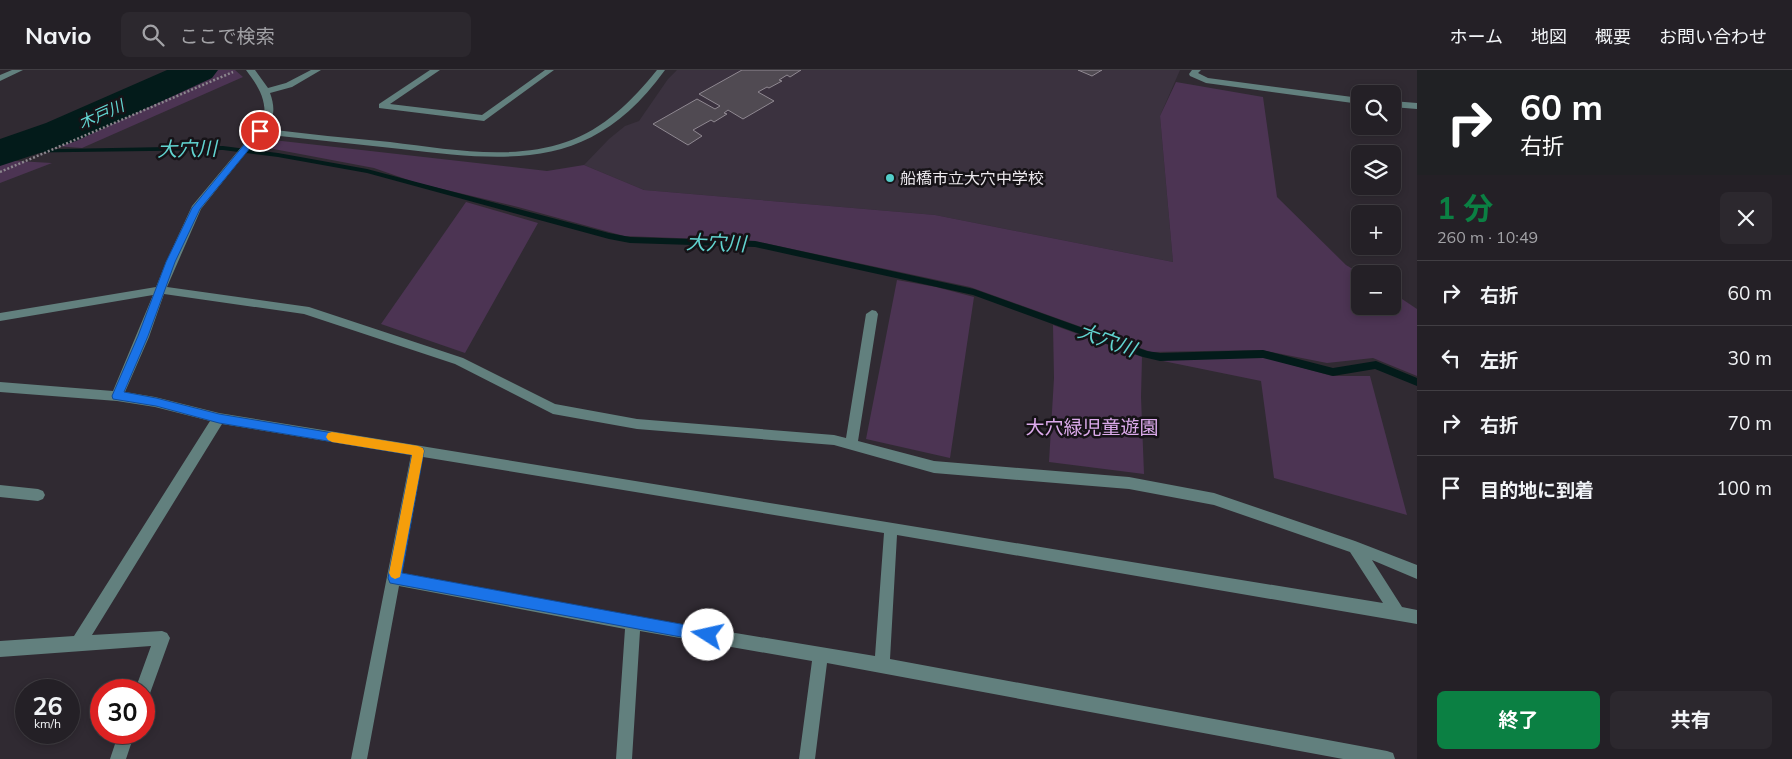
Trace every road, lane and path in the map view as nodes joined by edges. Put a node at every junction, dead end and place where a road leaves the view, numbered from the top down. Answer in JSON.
{"nodes":[{"id":1,"x":19,"y":70,"type":"edge"},
{"id":2,"x":250,"y":70,"type":"edge"},
{"id":3,"x":317,"y":70,"type":"edge"},
{"id":4,"x":436,"y":70,"type":"edge"},
{"id":5,"x":550,"y":70,"type":"edge"},
{"id":6,"x":661,"y":70,"type":"edge"},
{"id":7,"x":1197,"y":70,"type":"edge"},
{"id":8,"x":233,"y":71,"type":"dead end"},
{"id":9,"x":0,"y":78,"type":"edge"},
{"id":10,"x":265,"y":92,"type":"junction"},
{"id":11,"x":1351,"y":100,"type":"edge"},
{"id":12,"x":1401,"y":105,"type":"edge"},
{"id":13,"x":1417,"y":106,"type":"edge"},
{"id":14,"x":260,"y":131,"type":"junction"},
{"id":15,"x":0,"y":172,"type":"edge"},
{"id":16,"x":162,"y":290,"type":"junction"},
{"id":17,"x":872,"y":314,"type":"dead end"},
{"id":18,"x":0,"y":317,"type":"edge"},
{"id":19,"x":0,"y":387,"type":"edge"},
{"id":20,"x":117,"y":396,"type":"junction"},
{"id":21,"x":219,"y":418,"type":"junction"},
{"id":22,"x":851,"y":445,"type":"junction"},
{"id":23,"x":418,"y":451,"type":"junction"},
{"id":24,"x":0,"y":491,"type":"edge"},
{"id":25,"x":38,"y":495,"type":"dead end"},
{"id":26,"x":891,"y":528,"type":"junction"},
{"id":27,"x":1355,"y":547,"type":"junction"},
{"id":28,"x":1417,"y":572,"type":"edge"},
{"id":29,"x":394,"y":578,"type":"junction"},
{"id":30,"x":1398,"y":613,"type":"junction"},
{"id":31,"x":1417,"y":617,"type":"edge"},
{"id":32,"x":633,"y":623,"type":"junction"},
{"id":33,"x":79,"y":643,"type":"junction"},
{"id":34,"x":0,"y":649,"type":"edge"},
{"id":35,"x":820,"y":654,"type":"junction"},
{"id":36,"x":882,"y":665,"type":"junction"},
{"id":37,"x":147,"y":679,"type":"edge"},
{"id":38,"x":123,"y":744,"type":"edge"},
{"id":39,"x":118,"y":759,"type":"edge"},
{"id":40,"x":359,"y":759,"type":"edge"},
{"id":41,"x":624,"y":759,"type":"edge"},
{"id":42,"x":806,"y":759,"type":"edge"},
{"id":43,"x":1387,"y":759,"type":"edge"}],
"edges":[{"from":1,"to":9,"type":"street"},
{"from":2,"to":10,"type":"street"},
{"from":3,"to":10,"type":"street"},
{"from":4,"to":5,"type":"street"},
{"from":6,"to":14,"type":"street"},
{"from":7,"to":11,"type":"street"},
{"from":8,"to":15,"type":"path"},
{"from":10,"to":14,"type":"street"},
{"from":12,"to":13,"type":"street"},
{"from":14,"to":16,"type":"street"},
{"from":16,"to":18,"type":"street"},
{"from":16,"to":20,"type":"street"},
{"from":16,"to":22,"type":"street"},
{"from":17,"to":22,"type":"street"},
{"from":19,"to":20,"type":"street"},
{"from":20,"to":21,"type":"street"},
{"from":21,"to":23,"type":"street"},
{"from":21,"to":33,"type":"street"},
{"from":22,"to":27,"type":"street"},
{"from":23,"to":26,"type":"street"},
{"from":23,"to":29,"type":"street"},
{"from":24,"to":25,"type":"street"},
{"from":26,"to":30,"type":"street"},
{"from":26,"to":36,"type":"street"},
{"from":27,"to":28,"type":"street"},
{"from":27,"to":30,"type":"street"},
{"from":29,"to":32,"type":"street"},
{"from":29,"to":40,"type":"street"},
{"from":30,"to":31,"type":"street"},
{"from":32,"to":35,"type":"street"},
{"from":32,"to":41,"type":"street"},
{"from":33,"to":34,"type":"street"},
{"from":33,"to":37,"type":"street"},
{"from":35,"to":36,"type":"street"},
{"from":35,"to":42,"type":"street"},
{"from":36,"to":43,"type":"street"},
{"from":38,"to":39,"type":"street"}]}
